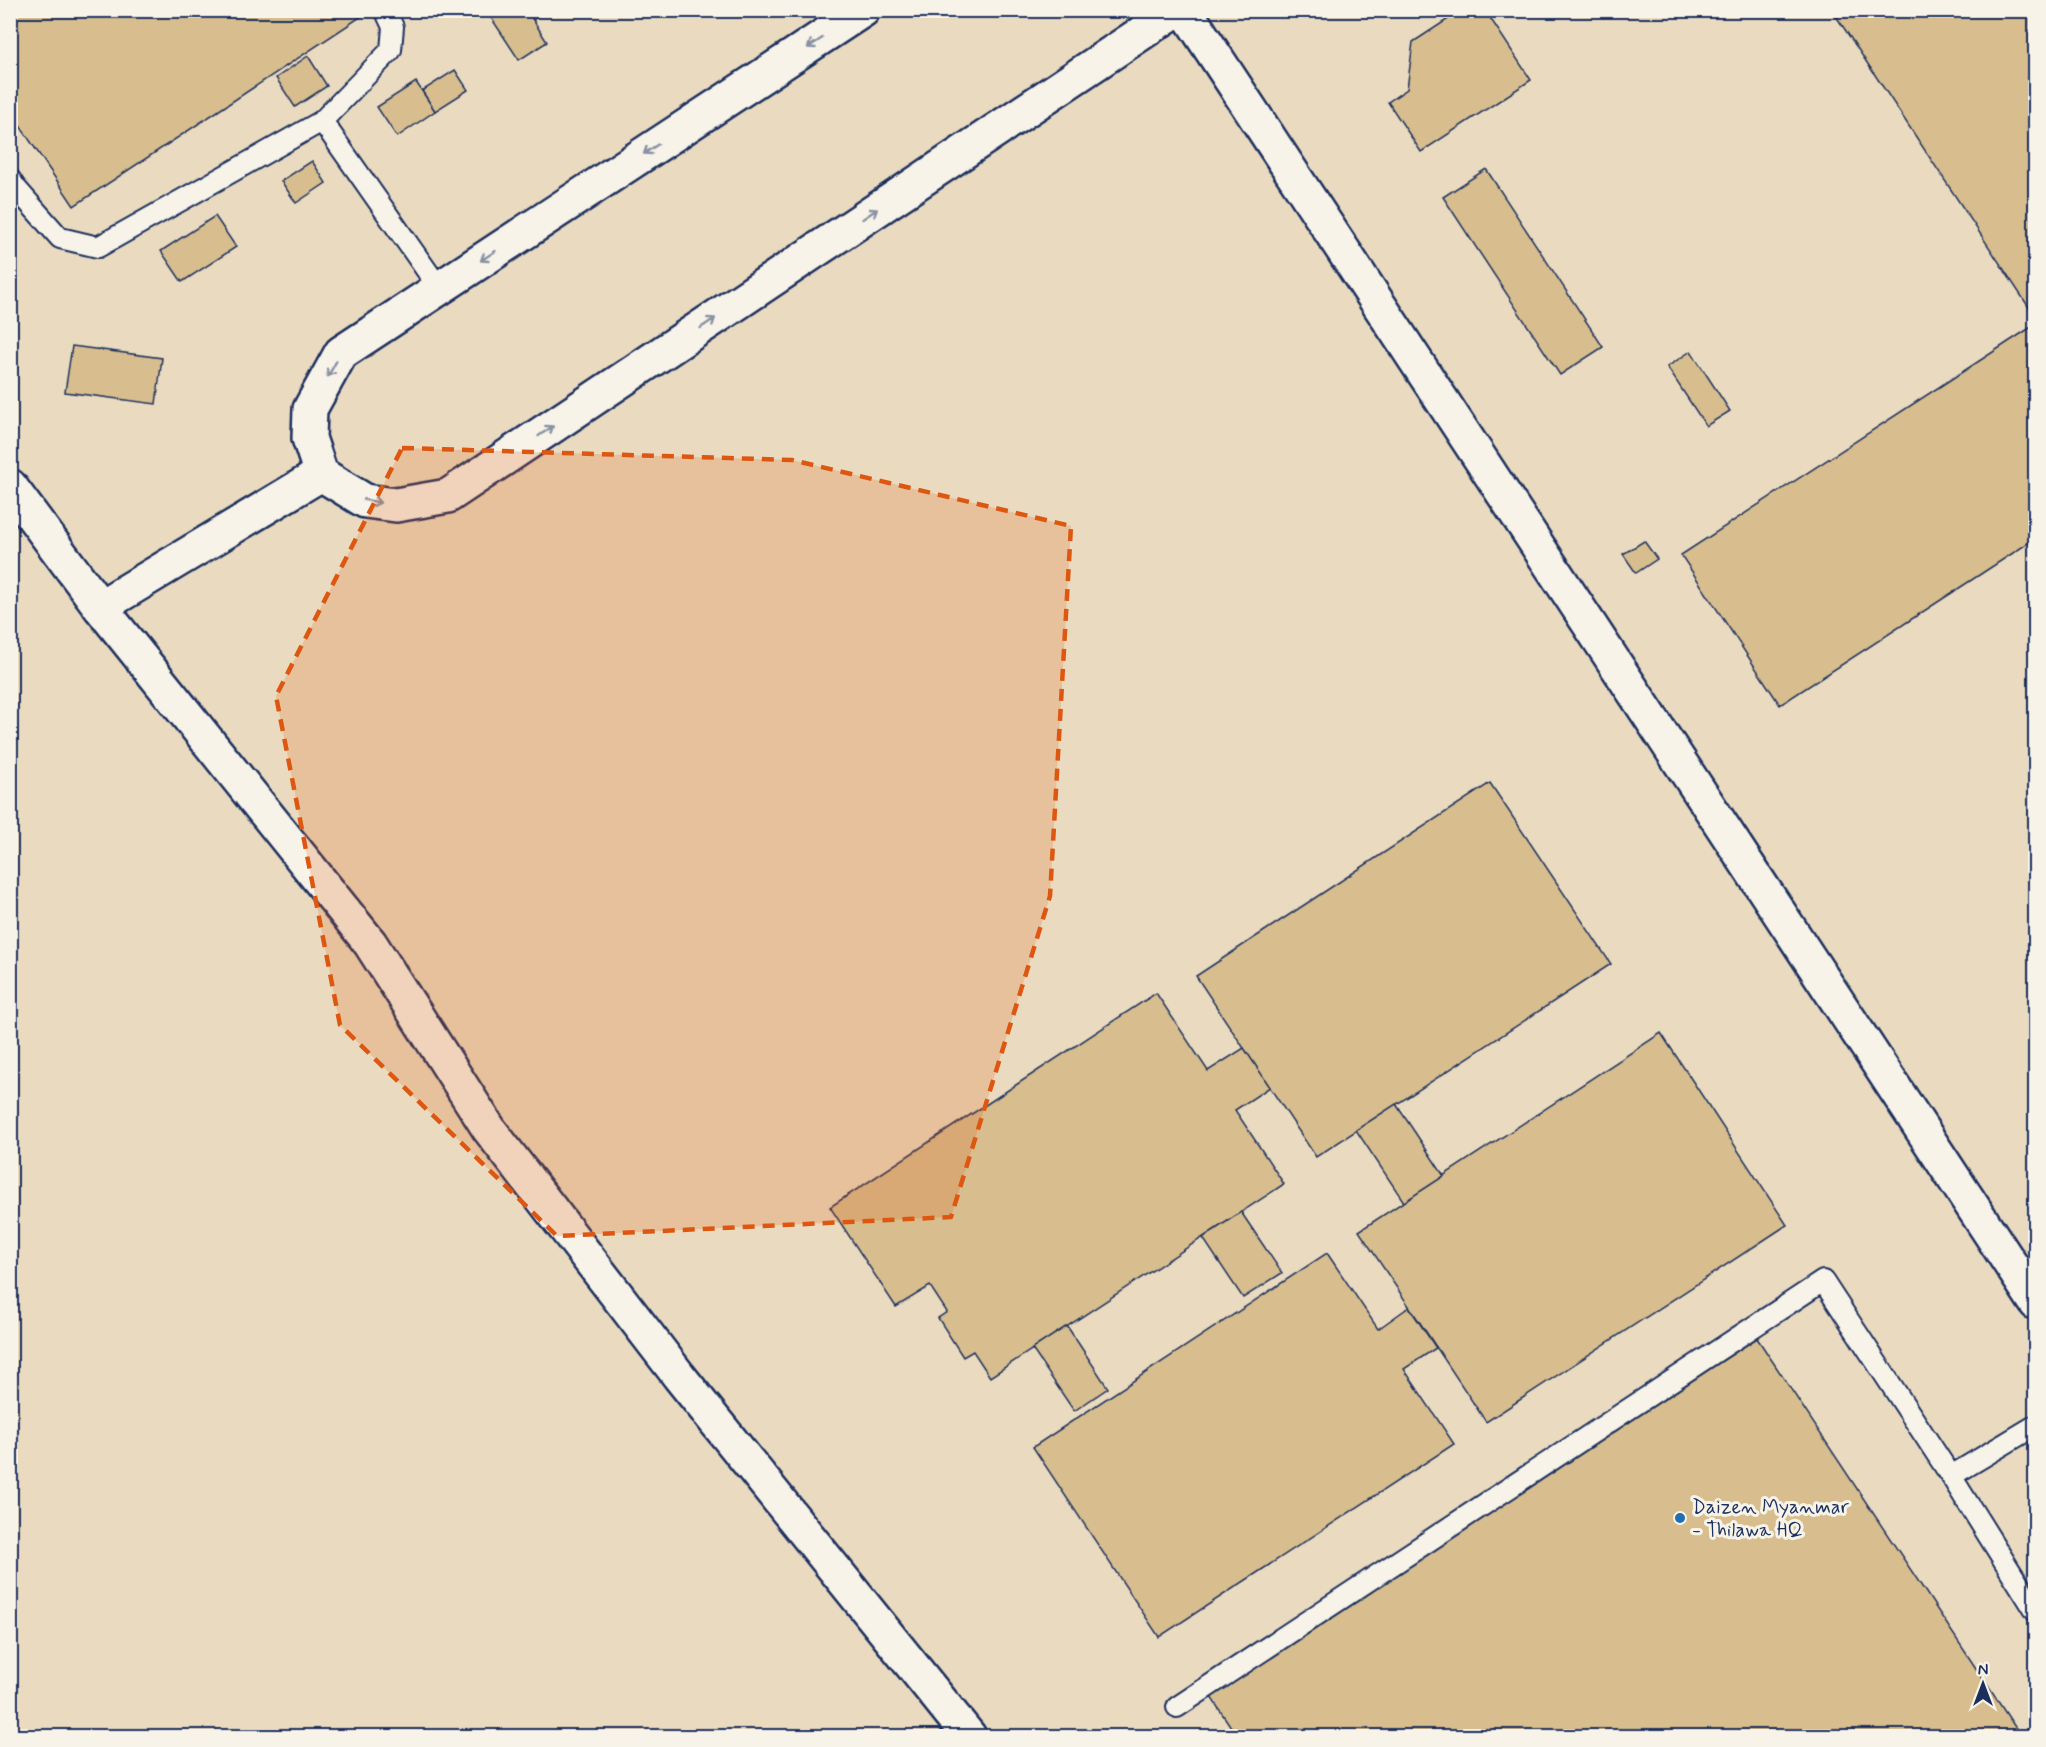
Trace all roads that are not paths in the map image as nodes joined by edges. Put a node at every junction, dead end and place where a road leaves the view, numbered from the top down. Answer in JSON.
{"nodes":[{"id":1,"x":385,"y":10,"type":"edge"},
{"id":2,"x":864,"y":10,"type":"edge"},
{"id":3,"x":1176,"y":10,"type":"edge"},
{"id":4,"x":1185,"y":10,"type":"edge"},
{"id":5,"x":322,"y":121,"type":"junction"},
{"id":6,"x":10,"y":178,"type":"edge"},
{"id":7,"x":439,"y":288,"type":"junction"},
{"id":8,"x":321,"y":474,"type":"junction"},
{"id":9,"x":10,"y":486,"type":"edge"},
{"id":10,"x":100,"y":607,"type":"junction"},
{"id":11,"x":2036,"y":1303,"type":"edge"},
{"id":12,"x":2036,"y":1425,"type":"edge"},
{"id":13,"x":1951,"y":1476,"type":"junction"},
{"id":14,"x":2036,"y":1612,"type":"edge"},
{"id":15,"x":1177,"y":1707,"type":"dead end"},
{"id":16,"x":969,"y":1737,"type":"edge"}],
"edges":[{"from":1,"to":5,"type":"lane"},
{"from":2,"to":7,"type":"street","one_way":true},
{"from":8,"to":3,"type":"street","one_way":true},
{"from":4,"to":11,"type":"street"},
{"from":5,"to":6,"type":"lane"},
{"from":5,"to":7,"type":"lane"},
{"from":7,"to":8,"type":"street","one_way":true},
{"from":8,"to":10,"type":"street"},
{"from":9,"to":10,"type":"street"},
{"from":10,"to":16,"type":"street"},
{"from":12,"to":13,"type":"lane"},
{"from":13,"to":14,"type":"lane"},
{"from":13,"to":15,"type":"lane"}]}
